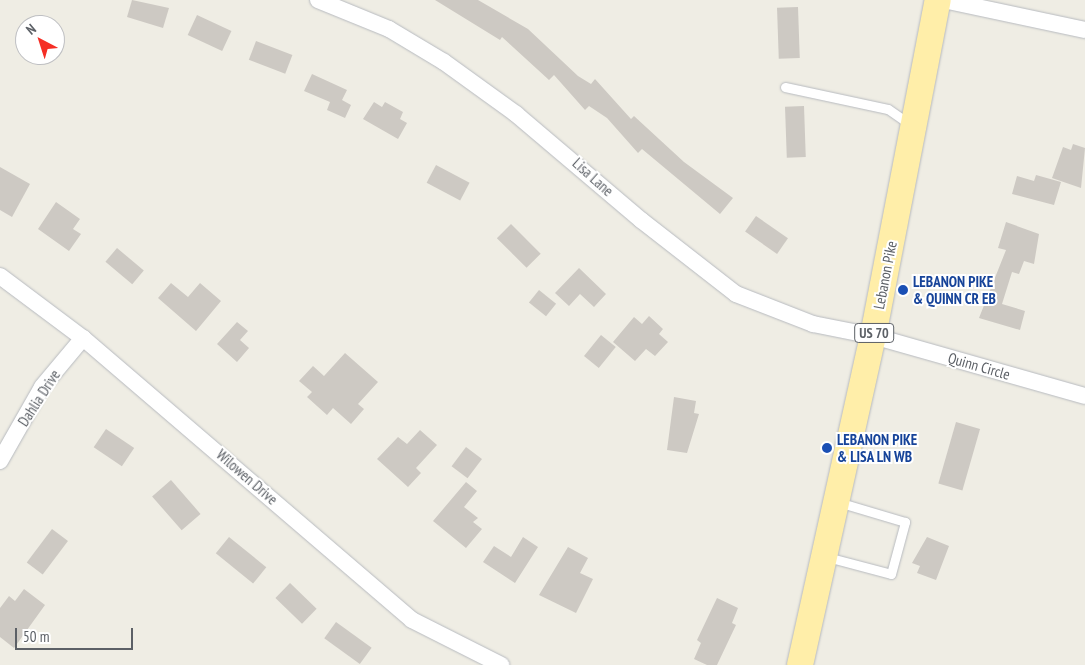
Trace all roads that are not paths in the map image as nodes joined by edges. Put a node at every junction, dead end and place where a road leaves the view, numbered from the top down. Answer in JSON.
{"nodes":[{"id":1,"x":318,"y":0,"type":"edge"},
{"id":2,"x":938,"y":0,"type":"edge"},
{"id":3,"x":944,"y":0,"type":"edge"},
{"id":4,"x":1085,"y":30,"type":"edge"},
{"id":5,"x":786,"y":87,"type":"dead end"},
{"id":6,"x":914,"y":127,"type":"junction"},
{"id":7,"x":0,"y":276,"type":"edge"},
{"id":8,"x":873,"y":336,"type":"junction"},
{"id":9,"x":83,"y":338,"type":"junction"},
{"id":10,"x":1085,"y":396,"type":"edge"},
{"id":11,"x":0,"y":461,"type":"edge"},
{"id":12,"x":836,"y":502,"type":"junction"},
{"id":13,"x":824,"y":556,"type":"junction"},
{"id":14,"x":501,"y":665,"type":"edge"},
{"id":15,"x":800,"y":665,"type":"edge"}],
"edges":[{"from":1,"to":8,"type":"street","name":"Lisa Lane"},
{"from":2,"to":6,"type":"main road","name":"Lebanon Pike","number":"US 70"},
{"from":3,"to":4,"type":"street"},
{"from":5,"to":6,"type":"lane"},
{"from":6,"to":8,"type":"main road","name":"Lebanon Pike","number":"US 70"},
{"from":7,"to":9,"type":"street","name":"Wilowen Drive"},
{"from":8,"to":10,"type":"street","name":"Quinn Circle"},
{"from":8,"to":12,"type":"main road","name":"Lebanon Pike","number":"US 70"},
{"from":9,"to":11,"type":"street","name":"Dahlia Drive"},
{"from":9,"to":14,"type":"street","name":"Wilowen Drive"},
{"from":12,"to":13,"type":"main road","name":"Lebanon Pike","number":"US 70"},
{"from":12,"to":13,"type":"lane"},
{"from":13,"to":15,"type":"main road","name":"Lebanon Pike","number":"US 70"}]}
